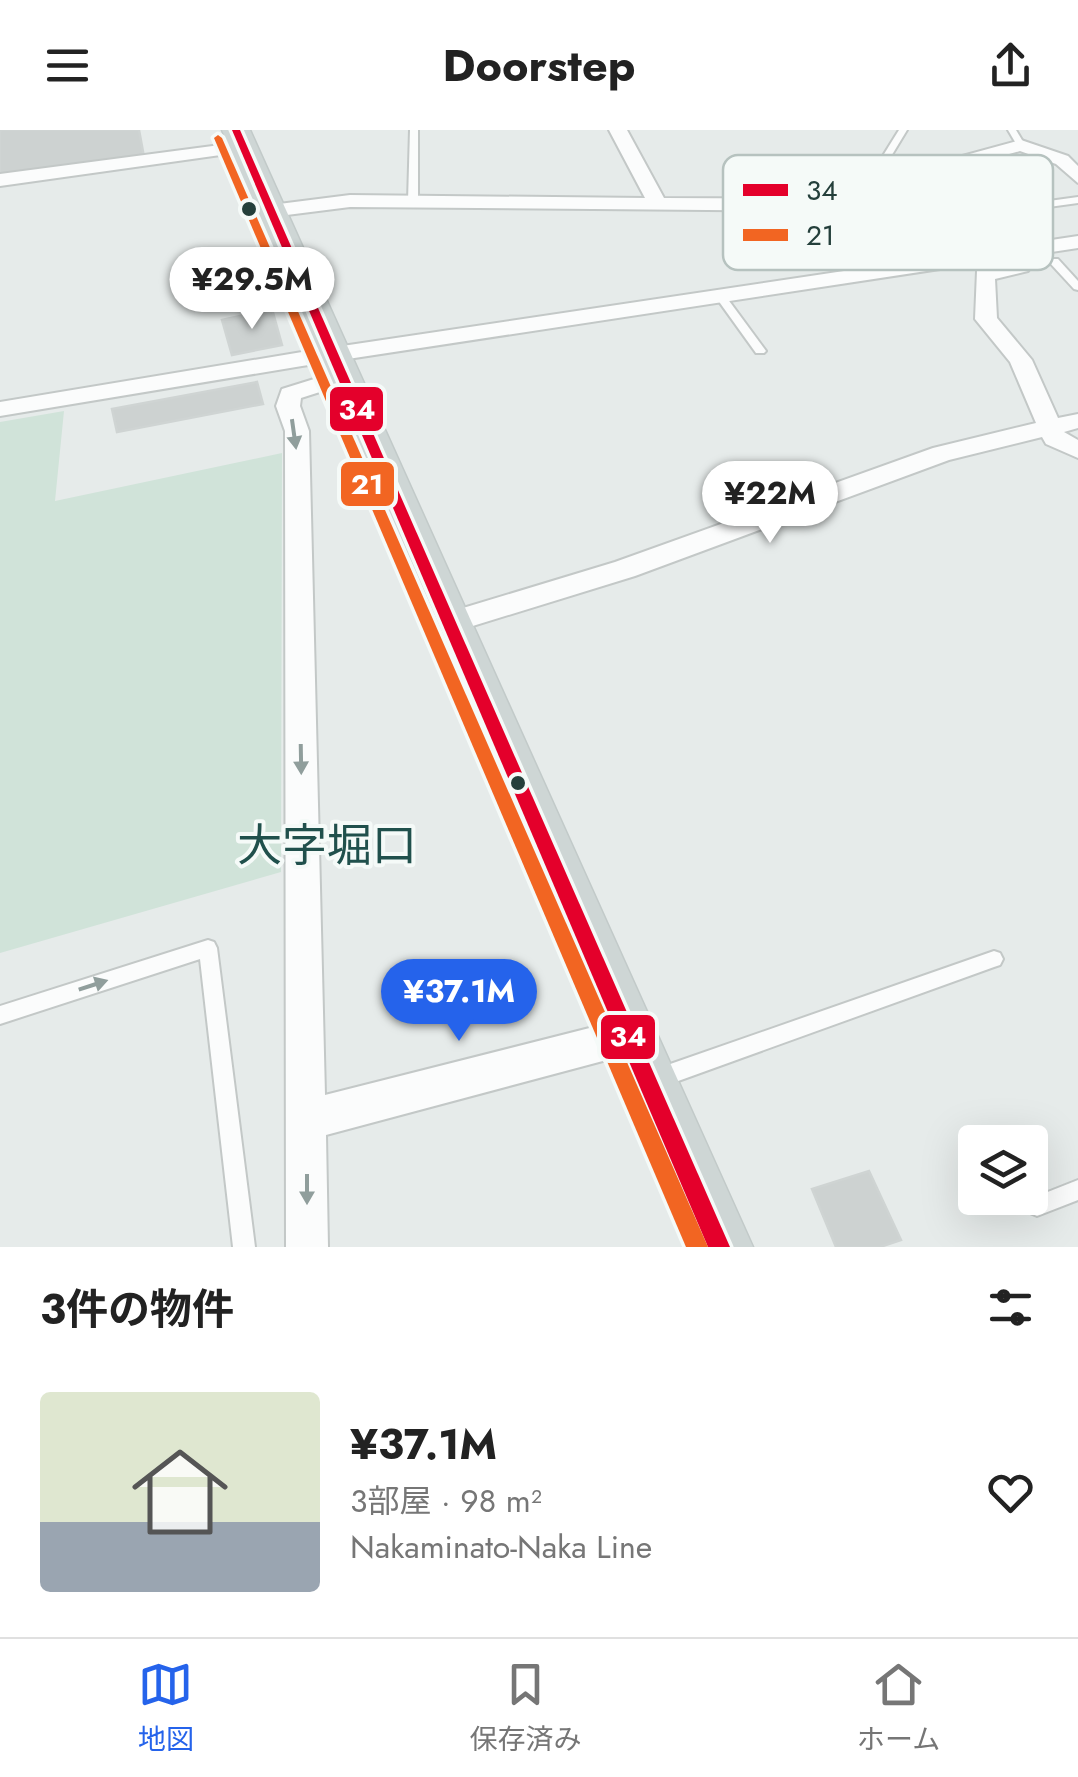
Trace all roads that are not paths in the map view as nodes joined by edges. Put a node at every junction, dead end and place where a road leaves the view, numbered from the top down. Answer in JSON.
{"nodes":[{"id":1,"x":414,"y":130,"type":"edge"},
{"id":2,"x":618,"y":130,"type":"edge"},
{"id":3,"x":903,"y":130,"type":"edge"},
{"id":4,"x":1017,"y":138,"type":"edge"},
{"id":5,"x":239,"y":139,"type":"edge"},
{"id":6,"x":888,"y":155,"type":"edge"},
{"id":7,"x":975,"y":155,"type":"edge"},
{"id":8,"x":1052,"y":155,"type":"edge"},
{"id":9,"x":1053,"y":156,"type":"edge"},
{"id":10,"x":1078,"y":177,"type":"edge"},
{"id":11,"x":0,"y":180,"type":"edge"},
{"id":12,"x":1078,"y":200,"type":"edge"},
{"id":13,"x":413,"y":201,"type":"junction"},
{"id":14,"x":657,"y":203,"type":"junction"},
{"id":15,"x":1053,"y":203,"type":"edge"},
{"id":16,"x":723,"y":205,"type":"edge"},
{"id":17,"x":271,"y":212,"type":"junction"},
{"id":18,"x":1078,"y":242,"type":"edge"},
{"id":19,"x":1053,"y":246,"type":"edge"},
{"id":20,"x":1078,"y":255,"type":"edge"},
{"id":21,"x":1054,"y":261,"type":"joint"},
{"id":22,"x":892,"y":270,"type":"edge"},
{"id":23,"x":1009,"y":270,"type":"edge"},
{"id":24,"x":1078,"y":287,"type":"edge"},
{"id":25,"x":720,"y":296,"type":"junction"},
{"id":26,"x":760,"y":352,"type":"dead end"},
{"id":27,"x":338,"y":366,"type":"junction"},
{"id":28,"x":0,"y":409,"type":"edge"},
{"id":29,"x":1078,"y":421,"type":"edge"},
{"id":30,"x":1050,"y":426,"type":"junction"},
{"id":31,"x":1078,"y":450,"type":"edge"},
{"id":32,"x":450,"y":622,"type":"junction"},
{"id":33,"x":994,"y":959,"type":"dead end"},
{"id":34,"x":0,"y":1015,"type":"edge"},
{"id":35,"x":629,"y":1036,"type":"junction"},
{"id":36,"x":648,"y":1082,"type":"junction"},
{"id":37,"x":306,"y":1120,"type":"junction"},
{"id":38,"x":1078,"y":1190,"type":"edge"},
{"id":39,"x":1048,"y":1202,"type":"edge"},
{"id":40,"x":244,"y":1247,"type":"edge"},
{"id":41,"x":307,"y":1247,"type":"edge"},
{"id":42,"x":719,"y":1247,"type":"edge"}],
"edges":[{"from":1,"to":13,"type":"lane"},
{"from":2,"to":14,"type":"street"},
{"from":3,"to":6,"type":"lane"},
{"from":4,"to":7,"type":"street"},
{"from":4,"to":8,"type":"street"},
{"from":5,"to":11,"type":"street"},
{"from":5,"to":17,"type":"main road"},
{"from":9,"to":10,"type":"street"},
{"from":12,"to":15,"type":"lane"},
{"from":13,"to":14,"type":"street"},
{"from":13,"to":17,"type":"street"},
{"from":14,"to":16,"type":"street"},
{"from":17,"to":27,"type":"main road"},
{"from":18,"to":19,"type":"street"},
{"from":20,"to":21,"type":"street"},
{"from":21,"to":24,"type":"lane"},
{"from":22,"to":25,"type":"street"},
{"from":23,"to":30,"type":"street"},
{"from":25,"to":26,"type":"lane"},
{"from":25,"to":27,"type":"street"},
{"from":27,"to":28,"type":"street"},
{"from":27,"to":32,"type":"main road"},
{"from":27,"to":37,"type":"street","one_way":true},
{"from":29,"to":30,"type":"street"},
{"from":30,"to":31,"type":"street"},
{"from":30,"to":32,"type":"street"},
{"from":32,"to":35,"type":"main road"},
{"from":33,"to":36,"type":"lane"},
{"from":34,"to":40,"type":"lane","one_way":true},
{"from":35,"to":36,"type":"main road"},
{"from":35,"to":37,"type":"street"},
{"from":36,"to":42,"type":"main road"},
{"from":37,"to":41,"type":"street","one_way":true},
{"from":38,"to":39,"type":"lane"}]}
